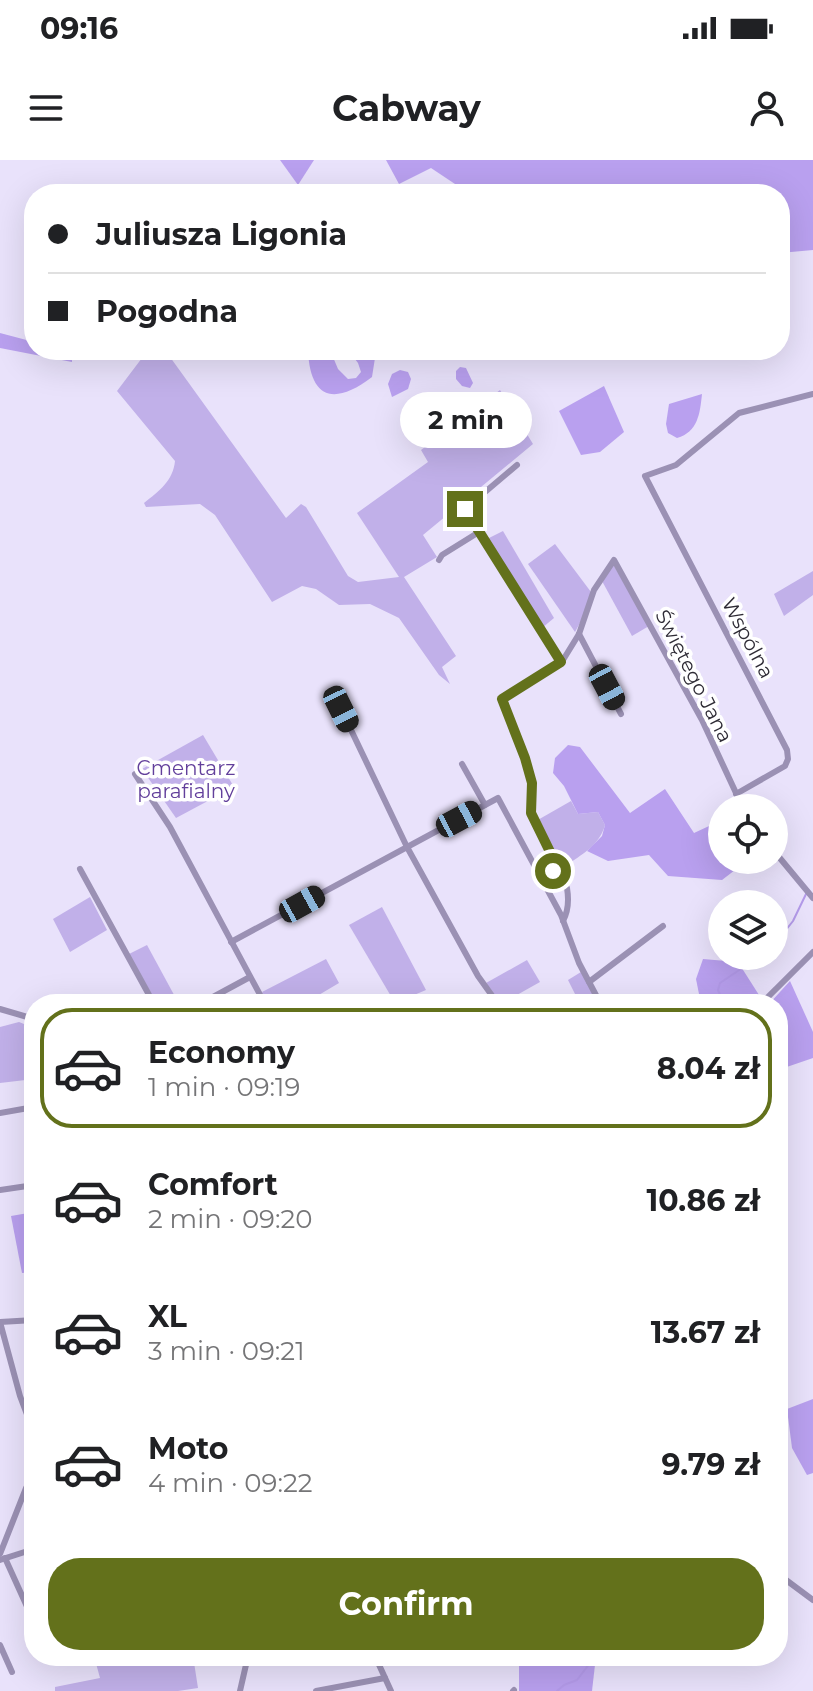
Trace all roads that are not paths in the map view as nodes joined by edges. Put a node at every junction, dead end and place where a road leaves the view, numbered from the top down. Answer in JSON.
{"nodes":[{"id":1,"x":813,"y":394,"type":"edge"},
{"id":2,"x":517,"y":465,"type":"dead end"},
{"id":3,"x":479,"y":532,"type":"junction"},
{"id":4,"x":439,"y":560,"type":"dead end"},
{"id":5,"x":579,"y":634,"type":"junction"},
{"id":6,"x":561,"y":662,"type":"junction"},
{"id":7,"x":341,"y":709,"type":"dead end"},
{"id":8,"x":621,"y":714,"type":"dead end"},
{"id":9,"x":462,"y":764,"type":"dead end"},
{"id":10,"x":135,"y":774,"type":"dead end"},
{"id":11,"x":736,"y":794,"type":"joint"},
{"id":12,"x":485,"y":805,"type":"junction"},
{"id":13,"x":407,"y":847,"type":"junction"},
{"id":14,"x":556,"y":864,"type":"junction"},
{"id":15,"x":788,"y":868,"type":"edge"},
{"id":16,"x":80,"y":869,"type":"dead end"},
{"id":17,"x":539,"y":874,"type":"junction"},
{"id":18,"x":813,"y":898,"type":"edge"},
{"id":19,"x":565,"y":918,"type":"junction"},
{"id":20,"x":663,"y":926,"type":"dead end"},
{"id":21,"x":231,"y":942,"type":"junction"},
{"id":22,"x":813,"y":952,"type":"edge"},
{"id":23,"x":250,"y":977,"type":"junction"},
{"id":24,"x":589,"y":982,"type":"junction"},
{"id":25,"x":149,"y":994,"type":"edge"},
{"id":26,"x":219,"y":994,"type":"edge"},
{"id":27,"x":259,"y":994,"type":"edge"},
{"id":28,"x":491,"y":994,"type":"edge"},
{"id":29,"x":595,"y":994,"type":"edge"},
{"id":30,"x":771,"y":994,"type":"edge"},
{"id":31,"x":0,"y":1009,"type":"edge"},
{"id":32,"x":24,"y":1016,"type":"edge"},
{"id":33,"x":24,"y":1109,"type":"edge"},
{"id":34,"x":0,"y":1113,"type":"edge"},
{"id":35,"x":24,"y":1186,"type":"edge"},
{"id":36,"x":0,"y":1190,"type":"edge"},
{"id":37,"x":24,"y":1321,"type":"edge"},
{"id":38,"x":0,"y":1322,"type":"edge"},
{"id":39,"x":24,"y":1407,"type":"edge"},
{"id":40,"x":24,"y":1494,"type":"edge"},
{"id":41,"x":24,"y":1552,"type":"edge"},
{"id":42,"x":2,"y":1558,"type":"edge"},
{"id":43,"x":788,"y":1581,"type":"edge"},
{"id":44,"x":813,"y":1600,"type":"edge"},
{"id":45,"x":24,"y":1602,"type":"edge"},
{"id":46,"x":0,"y":1645,"type":"edge"},
{"id":47,"x":246,"y":1666,"type":"edge"},
{"id":48,"x":380,"y":1666,"type":"edge"},
{"id":49,"x":12,"y":1672,"type":"dead end"},
{"id":50,"x":385,"y":1678,"type":"junction"},
{"id":51,"x":240,"y":1691,"type":"edge"},
{"id":52,"x":316,"y":1691,"type":"edge"},
{"id":53,"x":391,"y":1691,"type":"edge"}],
"edges":[{"from":1,"to":11,"type":"street","name":"Wspólna"},
{"from":2,"to":3,"type":"street"},
{"from":3,"to":4,"type":"street"},
{"from":3,"to":6,"type":"street"},
{"from":5,"to":6,"type":"street"},
{"from":5,"to":8,"type":"street"},
{"from":5,"to":11,"type":"street","name":"Świętego Jana"},
{"from":6,"to":14,"type":"street"},
{"from":7,"to":13,"type":"street"},
{"from":9,"to":12,"type":"street"},
{"from":10,"to":21,"type":"street"},
{"from":12,"to":13,"type":"street"},
{"from":12,"to":17,"type":"street"},
{"from":13,"to":21,"type":"street"},
{"from":13,"to":28,"type":"street"},
{"from":14,"to":17,"type":"street"},
{"from":14,"to":19,"type":"street"},
{"from":15,"to":18,"type":"street"},
{"from":16,"to":25,"type":"street"},
{"from":17,"to":19,"type":"street"},
{"from":19,"to":24,"type":"street"},
{"from":20,"to":24,"type":"street"},
{"from":21,"to":23,"type":"street"},
{"from":22,"to":30,"type":"street"},
{"from":23,"to":26,"type":"street"},
{"from":23,"to":27,"type":"street"},
{"from":24,"to":29,"type":"street"},
{"from":31,"to":32,"type":"street"},
{"from":33,"to":34,"type":"street"},
{"from":35,"to":36,"type":"street"},
{"from":37,"to":38,"type":"street"},
{"from":38,"to":39,"type":"street"},
{"from":40,"to":42,"type":"street"},
{"from":41,"to":42,"type":"street"},
{"from":42,"to":45,"type":"street"},
{"from":43,"to":44,"type":"street"},
{"from":46,"to":49,"type":"street"},
{"from":47,"to":51,"type":"street"},
{"from":48,"to":50,"type":"street"},
{"from":50,"to":52,"type":"street"},
{"from":50,"to":53,"type":"street"}]}
